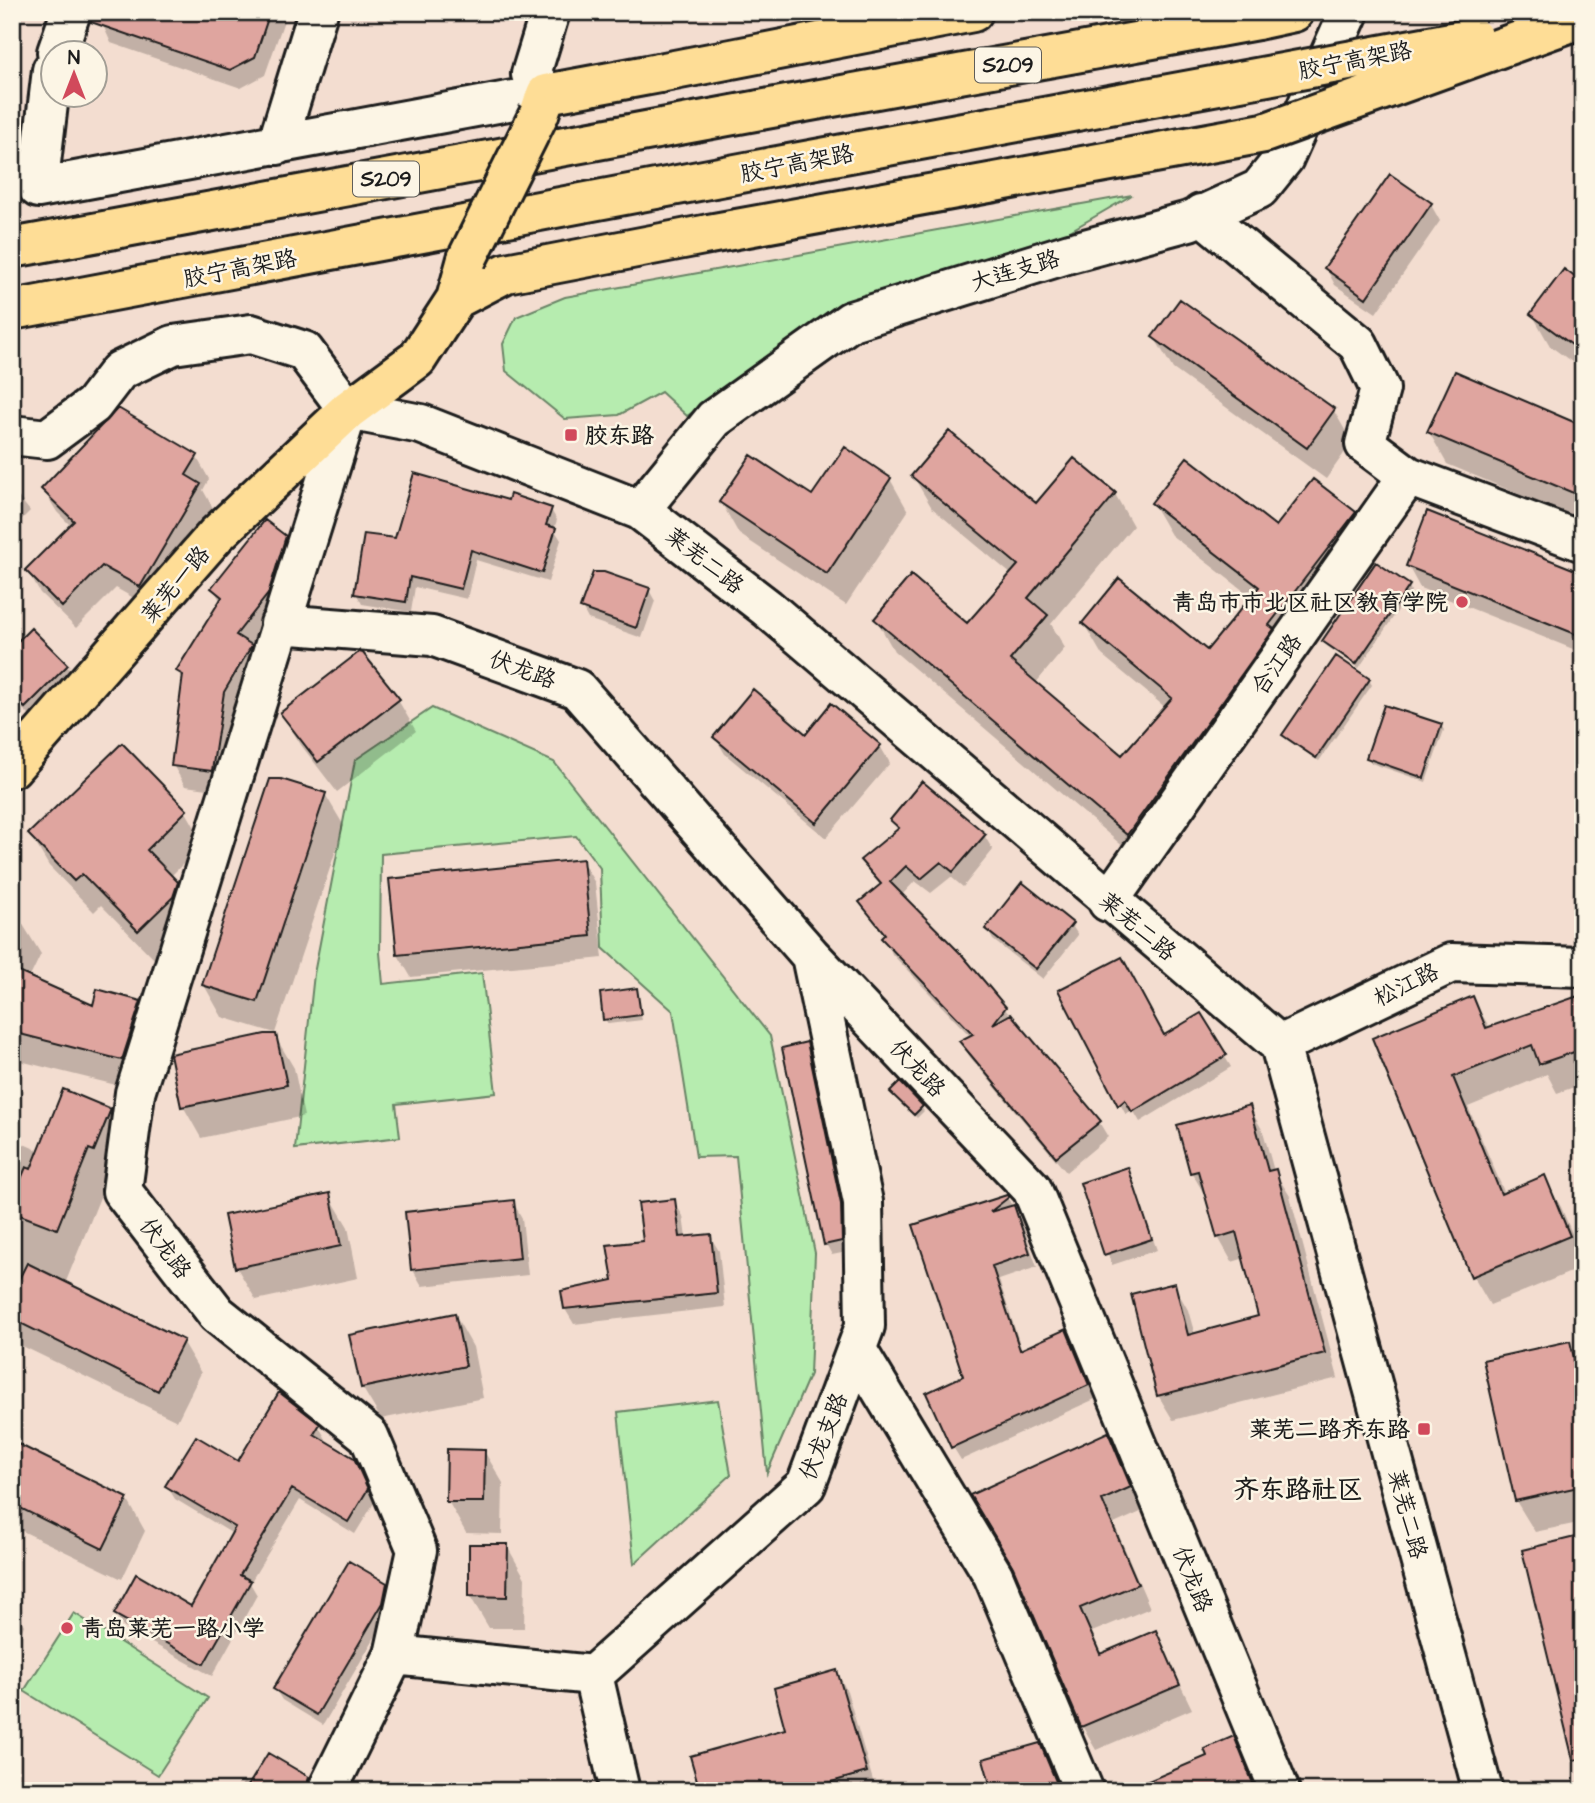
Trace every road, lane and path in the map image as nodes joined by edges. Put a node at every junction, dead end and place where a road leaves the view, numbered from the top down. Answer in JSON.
{"nodes":[{"id":1,"x":71,"y":12,"type":"edge"},
{"id":2,"x":317,"y":12,"type":"edge"},
{"id":3,"x":550,"y":12,"type":"edge"},
{"id":4,"x":973,"y":12,"type":"edge"},
{"id":5,"x":1294,"y":12,"type":"edge"},
{"id":6,"x":1349,"y":12,"type":"edge"},
{"id":7,"x":1583,"y":18,"type":"edge"},
{"id":8,"x":62,"y":38,"type":"edge"},
{"id":9,"x":542,"y":104,"type":"junction"},
{"id":10,"x":47,"y":108,"type":"edge"},
{"id":11,"x":276,"y":145,"type":"junction"},
{"id":12,"x":1200,"y":214,"type":"junction"},
{"id":13,"x":12,"y":248,"type":"edge"},
{"id":14,"x":456,"y":299,"type":"junction"},
{"id":15,"x":12,"y":310,"type":"edge"},
{"id":16,"x":348,"y":410,"type":"junction"},
{"id":17,"x":12,"y":435,"type":"edge"},
{"id":18,"x":1408,"y":476,"type":"junction"},
{"id":19,"x":640,"y":510,"type":"junction"},
{"id":20,"x":1583,"y":542,"type":"edge"},
{"id":21,"x":280,"y":624,"type":"junction"},
{"id":22,"x":12,"y":768,"type":"edge"},
{"id":23,"x":1108,"y":902,"type":"junction"},
{"id":24,"x":811,"y":956,"type":"junction"},
{"id":25,"x":1583,"y":967,"type":"edge"},
{"id":26,"x":1280,"y":1045,"type":"junction"},
{"id":27,"x":857,"y":1350,"type":"junction"},
{"id":28,"x":394,"y":1654,"type":"junction"},
{"id":29,"x":593,"y":1675,"type":"junction"},
{"id":30,"x":327,"y":1791,"type":"edge"},
{"id":31,"x":620,"y":1791,"type":"edge"},
{"id":32,"x":1084,"y":1791,"type":"edge"},
{"id":33,"x":1280,"y":1791,"type":"edge"},
{"id":34,"x":1483,"y":1791,"type":"edge"}],
"edges":[{"from":1,"to":8,"type":"street"},
{"from":2,"to":11,"type":"street"},
{"from":3,"to":9,"type":"street"},
{"from":4,"to":9,"type":"main road"},
{"from":5,"to":13,"type":"main road","number":"S209","bridge":true},
{"from":6,"to":12,"type":"street","name":"大连支路"},
{"from":7,"to":14,"type":"main road","bridge":true},
{"from":7,"to":15,"type":"main road","name":"胶宁高架路","bridge":true},
{"from":9,"to":11,"type":"street"},
{"from":9,"to":14,"type":"main road","bridge":true},
{"from":10,"to":11,"type":"street"},
{"from":12,"to":18,"type":"street"},
{"from":12,"to":19,"type":"street","name":"大连支路"},
{"from":14,"to":16,"type":"main road","name":"莱芜一路"},
{"from":16,"to":17,"type":"street"},
{"from":16,"to":19,"type":"street","name":"莱芜二路"},
{"from":16,"to":21,"type":"street","name":"伏龙路"},
{"from":16,"to":22,"type":"main road","name":"莱芜一路"},
{"from":18,"to":20,"type":"street"},
{"from":18,"to":23,"type":"street","name":"合江路"},
{"from":19,"to":23,"type":"street","name":"莱芜二路"},
{"from":21,"to":24,"type":"street","name":"伏龙路"},
{"from":21,"to":28,"type":"street","name":"伏龙路"},
{"from":23,"to":26,"type":"street","name":"莱芜二路"},
{"from":24,"to":27,"type":"street","name":"伏龙支路"},
{"from":24,"to":33,"type":"street","name":"伏龙路"},
{"from":25,"to":26,"type":"street","name":"松江路"},
{"from":26,"to":34,"type":"street","name":"莱芜二路"},
{"from":27,"to":29,"type":"street","name":"伏龙支路"},
{"from":27,"to":32,"type":"street"},
{"from":28,"to":29,"type":"street"},
{"from":28,"to":30,"type":"street","name":"伏龙路"},
{"from":29,"to":31,"type":"street"}]}
